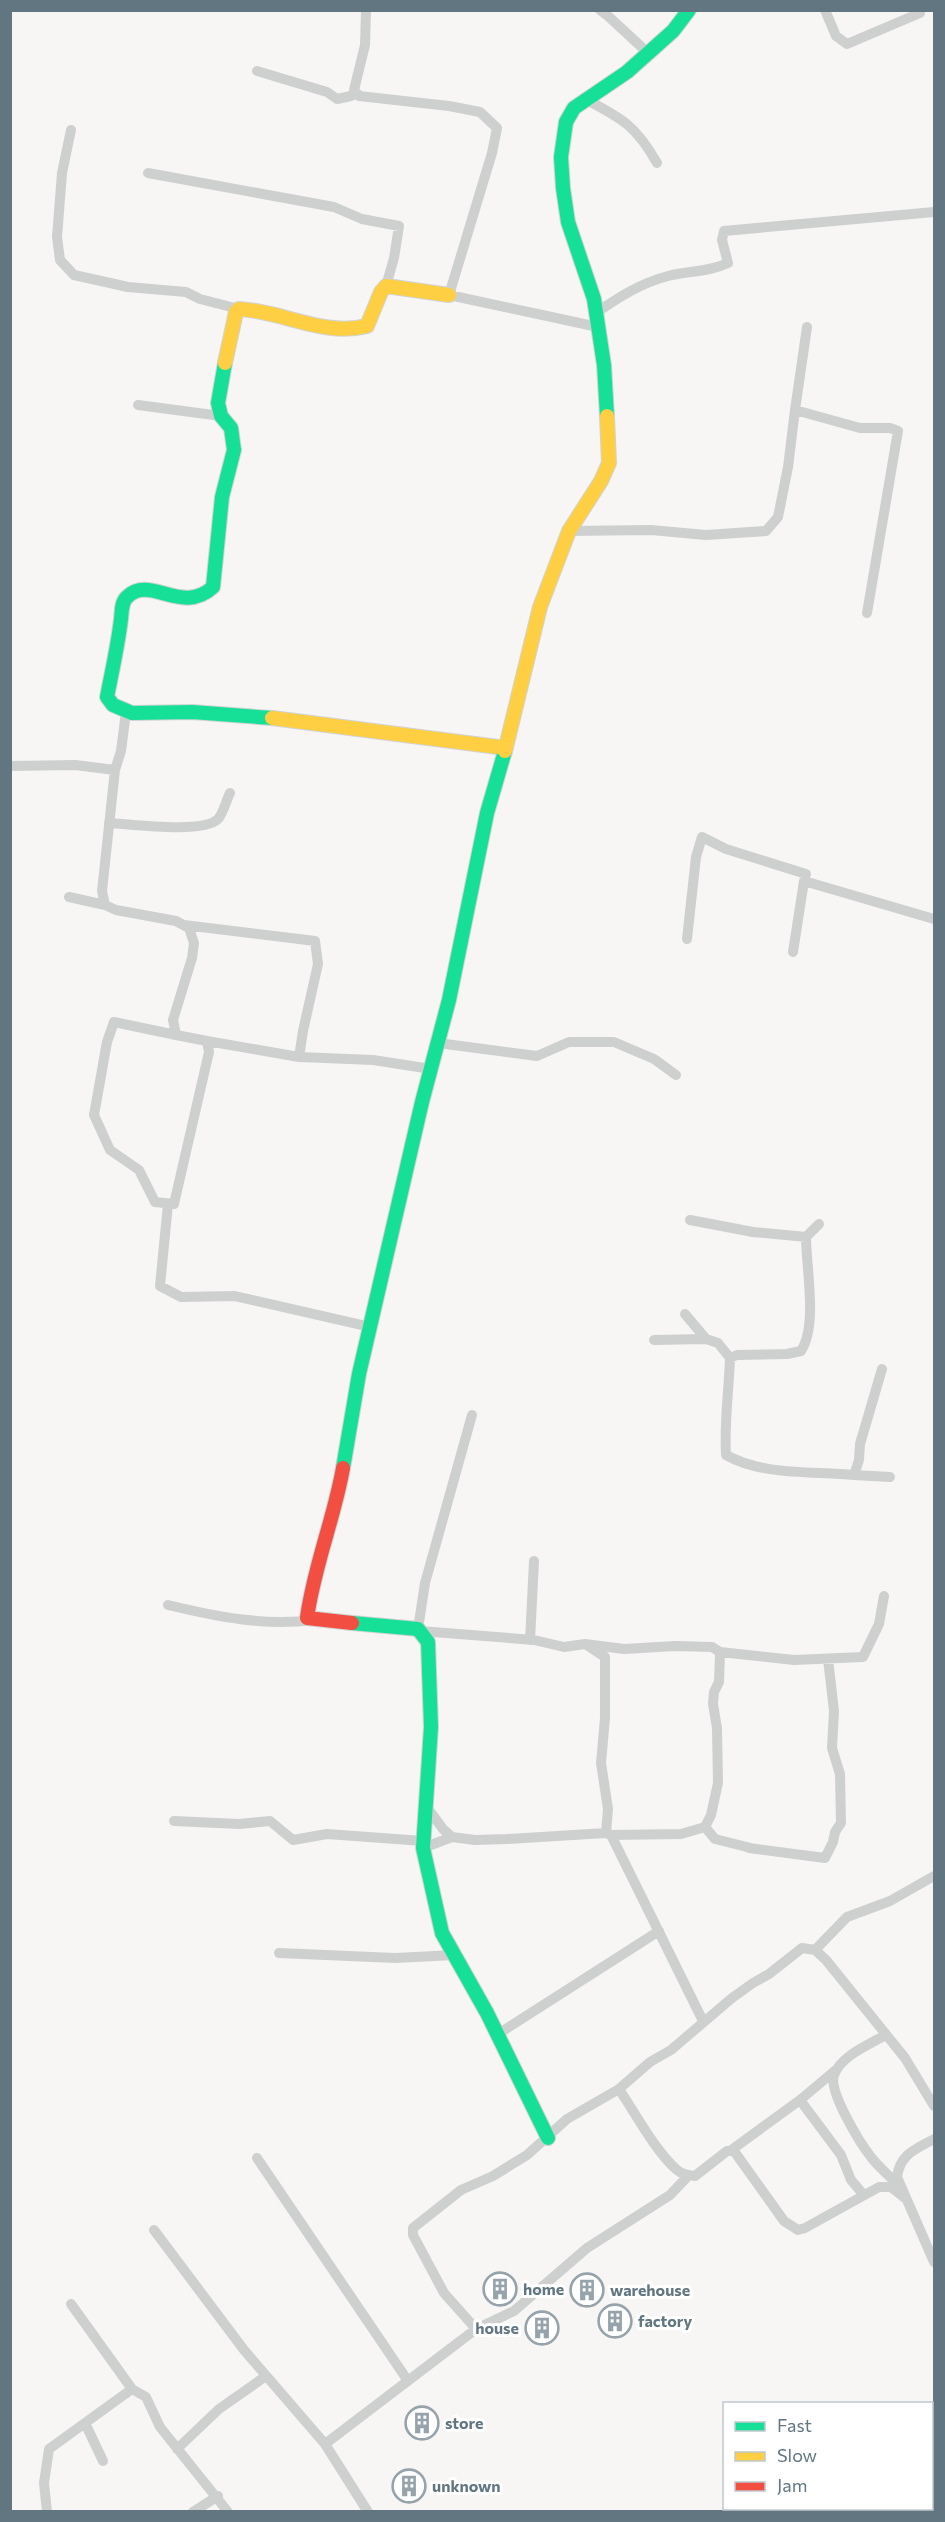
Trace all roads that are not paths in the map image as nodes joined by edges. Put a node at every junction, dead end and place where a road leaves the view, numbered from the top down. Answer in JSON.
{"nodes":[{"id":1,"x":366,"y":10,"type":"edge"},
{"id":2,"x":600,"y":10,"type":"edge"},
{"id":3,"x":689,"y":10,"type":"edge"},
{"id":4,"x":825,"y":10,"type":"edge"},
{"id":5,"x":920,"y":13,"type":"dead end"},
{"id":6,"x":648,"y":53,"type":"junction"},
{"id":7,"x":257,"y":71,"type":"dead end"},
{"id":8,"x":356,"y":93,"type":"junction"},
{"id":9,"x":587,"y":100,"type":"junction"},
{"id":10,"x":71,"y":130,"type":"dead end"},
{"id":11,"x":657,"y":163,"type":"dead end"},
{"id":12,"x":147,"y":173,"type":"dead end"},
{"id":13,"x":934,"y":212,"type":"edge"},
{"id":14,"x":386,"y":286,"type":"junction"},
{"id":15,"x":449,"y":295,"type":"junction"},
{"id":16,"x":239,"y":309,"type":"junction"},
{"id":17,"x":597,"y":320,"type":"junction"},
{"id":18,"x":807,"y":327,"type":"dead end"},
{"id":19,"x":138,"y":405,"type":"dead end"},
{"id":20,"x":795,"y":410,"type":"junction"},
{"id":21,"x":222,"y":416,"type":"junction"},
{"id":22,"x":569,"y":531,"type":"junction"},
{"id":23,"x":867,"y":613,"type":"dead end"},
{"id":24,"x":126,"y":712,"type":"junction"},
{"id":25,"x":506,"y":748,"type":"junction"},
{"id":26,"x":10,"y":766,"type":"edge"},
{"id":27,"x":115,"y":770,"type":"junction"},
{"id":28,"x":230,"y":793,"type":"dead end"},
{"id":29,"x":109,"y":823,"type":"junction"},
{"id":30,"x":804,"y":881,"type":"junction"},
{"id":31,"x":69,"y":897,"type":"dead end"},
{"id":32,"x":105,"y":906,"type":"junction"},
{"id":33,"x":934,"y":920,"type":"edge"},
{"id":34,"x":184,"y":925,"type":"junction"},
{"id":35,"x":687,"y":939,"type":"dead end"},
{"id":36,"x":793,"y":952,"type":"dead end"},
{"id":37,"x":176,"y":1035,"type":"junction"},
{"id":38,"x":207,"y":1041,"type":"junction"},
{"id":39,"x":438,"y":1044,"type":"junction"},
{"id":40,"x":299,"y":1057,"type":"junction"},
{"id":41,"x":431,"y":1069,"type":"junction"},
{"id":42,"x":676,"y":1075,"type":"dead end"},
{"id":43,"x":168,"y":1204,"type":"junction"},
{"id":44,"x":690,"y":1220,"type":"dead end"},
{"id":45,"x":819,"y":1224,"type":"dead end"},
{"id":46,"x":806,"y":1237,"type":"junction"},
{"id":47,"x":686,"y":1314,"type":"dead end"},
{"id":48,"x":370,"y":1327,"type":"junction"},
{"id":49,"x":706,"y":1339,"type":"junction"},
{"id":50,"x":654,"y":1340,"type":"dead end"},
{"id":51,"x":730,"y":1358,"type":"junction"},
{"id":52,"x":882,"y":1369,"type":"dead end"},
{"id":53,"x":471,"y":1415,"type":"dead end"},
{"id":54,"x":854,"y":1475,"type":"junction"},
{"id":55,"x":890,"y":1477,"type":"dead end"},
{"id":56,"x":534,"y":1561,"type":"dead end"},
{"id":57,"x":884,"y":1596,"type":"dead end"},
{"id":58,"x":168,"y":1605,"type":"dead end"},
{"id":59,"x":314,"y":1620,"type":"junction"},
{"id":60,"x":419,"y":1630,"type":"junction"},
{"id":61,"x":530,"y":1640,"type":"junction"},
{"id":62,"x":585,"y":1644,"type":"junction"},
{"id":63,"x":720,"y":1652,"type":"junction"},
{"id":64,"x":828,"y":1659,"type":"junction"},
{"id":65,"x":426,"y":1806,"type":"junction"},
{"id":66,"x":174,"y":1821,"type":"dead end"},
{"id":67,"x":705,"y":1827,"type":"junction"},
{"id":68,"x":608,"y":1834,"type":"junction"},
{"id":69,"x":452,"y":1837,"type":"junction"},
{"id":70,"x":423,"y":1844,"type":"junction"},
{"id":71,"x":934,"y":1876,"type":"edge"},
{"id":72,"x":659,"y":1931,"type":"junction"},
{"id":73,"x":815,"y":1950,"type":"junction"},
{"id":74,"x":279,"y":1953,"type":"dead end"},
{"id":75,"x":454,"y":1955,"type":"junction"},
{"id":76,"x":702,"y":2021,"type":"junction"},
{"id":77,"x":498,"y":2034,"type":"junction"},
{"id":78,"x":884,"y":2036,"type":"junction"},
{"id":79,"x":839,"y":2067,"type":"junction"},
{"id":80,"x":619,"y":2089,"type":"junction"},
{"id":81,"x":800,"y":2100,"type":"junction"},
{"id":82,"x":934,"y":2106,"type":"edge"},
{"id":83,"x":548,"y":2138,"type":"junction"},
{"id":84,"x":934,"y":2139,"type":"edge"},
{"id":85,"x":730,"y":2151,"type":"junction"},
{"id":86,"x":256,"y":2158,"type":"dead end"},
{"id":87,"x":689,"y":2175,"type":"junction"},
{"id":88,"x":899,"y":2187,"type":"junction"},
{"id":89,"x":863,"y":2194,"type":"junction"},
{"id":90,"x":905,"y":2198,"type":"junction"},
{"id":91,"x":154,"y":2230,"type":"dead end"},
{"id":92,"x":934,"y":2262,"type":"edge"},
{"id":93,"x":71,"y":2304,"type":"dead end"},
{"id":94,"x":476,"y":2329,"type":"junction"},
{"id":95,"x":266,"y":2376,"type":"junction"},
{"id":96,"x":408,"y":2381,"type":"junction"},
{"id":97,"x":132,"y":2389,"type":"junction"},
{"id":98,"x":85,"y":2423,"type":"junction"},
{"id":99,"x":325,"y":2444,"type":"junction"},
{"id":100,"x":177,"y":2449,"type":"junction"},
{"id":101,"x":103,"y":2461,"type":"dead end"},
{"id":102,"x":218,"y":2496,"type":"junction"},
{"id":103,"x":47,"y":2511,"type":"edge"},
{"id":104,"x":193,"y":2511,"type":"edge"},
{"id":105,"x":228,"y":2511,"type":"edge"},
{"id":106,"x":368,"y":2511,"type":"edge"}],
"edges":[{"from":1,"to":8,"type":"street"},
{"from":2,"to":6,"type":"street"},
{"from":3,"to":6,"type":"street"},
{"from":4,"to":5,"type":"street"},
{"from":6,"to":9,"type":"street"},
{"from":7,"to":8,"type":"street"},
{"from":8,"to":15,"type":"street"},
{"from":9,"to":11,"type":"street"},
{"from":9,"to":17,"type":"street"},
{"from":10,"to":16,"type":"street"},
{"from":12,"to":14,"type":"street"},
{"from":13,"to":17,"type":"street"},
{"from":14,"to":15,"type":"street"},
{"from":14,"to":16,"type":"street"},
{"from":15,"to":17,"type":"street"},
{"from":16,"to":21,"type":"street"},
{"from":17,"to":22,"type":"street"},
{"from":18,"to":20,"type":"street"},
{"from":19,"to":21,"type":"street"},
{"from":20,"to":22,"type":"street"},
{"from":20,"to":23,"type":"street"},
{"from":21,"to":24,"type":"street"},
{"from":22,"to":25,"type":"street"},
{"from":24,"to":25,"type":"street"},
{"from":24,"to":27,"type":"street"},
{"from":25,"to":39,"type":"street"},
{"from":26,"to":27,"type":"street"},
{"from":27,"to":29,"type":"street"},
{"from":28,"to":29,"type":"street"},
{"from":29,"to":32,"type":"street"},
{"from":30,"to":33,"type":"street"},
{"from":30,"to":35,"type":"street"},
{"from":30,"to":36,"type":"street"},
{"from":31,"to":32,"type":"street"},
{"from":32,"to":34,"type":"street"},
{"from":34,"to":37,"type":"street"},
{"from":34,"to":40,"type":"street"},
{"from":37,"to":38,"type":"street"},
{"from":37,"to":43,"type":"street"},
{"from":38,"to":40,"type":"street"},
{"from":38,"to":43,"type":"street"},
{"from":39,"to":41,"type":"street"},
{"from":39,"to":42,"type":"street"},
{"from":40,"to":41,"type":"street"},
{"from":41,"to":48,"type":"street"},
{"from":43,"to":48,"type":"street"},
{"from":44,"to":46,"type":"street"},
{"from":45,"to":46,"type":"street"},
{"from":46,"to":51,"type":"street"},
{"from":47,"to":49,"type":"street"},
{"from":48,"to":59,"type":"street"},
{"from":49,"to":50,"type":"street"},
{"from":49,"to":51,"type":"street"},
{"from":51,"to":54,"type":"street"},
{"from":52,"to":54,"type":"street"},
{"from":53,"to":60,"type":"street"},
{"from":54,"to":55,"type":"street"},
{"from":56,"to":61,"type":"street"},
{"from":57,"to":64,"type":"street"},
{"from":58,"to":59,"type":"street"},
{"from":59,"to":60,"type":"street"},
{"from":60,"to":61,"type":"street"},
{"from":60,"to":65,"type":"street"},
{"from":61,"to":62,"type":"street"},
{"from":62,"to":63,"type":"street"},
{"from":62,"to":68,"type":"street"},
{"from":63,"to":64,"type":"street"},
{"from":63,"to":67,"type":"street"},
{"from":64,"to":67,"type":"street"},
{"from":65,"to":69,"type":"street"},
{"from":65,"to":70,"type":"street"},
{"from":66,"to":70,"type":"street"},
{"from":67,"to":68,"type":"street"},
{"from":68,"to":69,"type":"street"},
{"from":68,"to":72,"type":"street"},
{"from":69,"to":70,"type":"street"},
{"from":70,"to":75,"type":"street"},
{"from":71,"to":73,"type":"street"},
{"from":72,"to":76,"type":"street"},
{"from":72,"to":77,"type":"street"},
{"from":73,"to":76,"type":"street"},
{"from":73,"to":78,"type":"street"},
{"from":74,"to":75,"type":"street"},
{"from":75,"to":77,"type":"street"},
{"from":76,"to":80,"type":"street"},
{"from":77,"to":83,"type":"street"},
{"from":78,"to":79,"type":"street"},
{"from":78,"to":82,"type":"street"},
{"from":79,"to":81,"type":"street"},
{"from":79,"to":88,"type":"street"},
{"from":80,"to":83,"type":"street"},
{"from":80,"to":87,"type":"street"},
{"from":81,"to":85,"type":"street"},
{"from":81,"to":89,"type":"street"},
{"from":83,"to":94,"type":"street"},
{"from":84,"to":88,"type":"street"},
{"from":85,"to":87,"type":"street"},
{"from":85,"to":89,"type":"street"},
{"from":86,"to":96,"type":"street"},
{"from":87,"to":94,"type":"street"},
{"from":88,"to":90,"type":"street"},
{"from":89,"to":90,"type":"street"},
{"from":90,"to":92,"type":"street"},
{"from":91,"to":95,"type":"street"},
{"from":93,"to":97,"type":"street"},
{"from":94,"to":96,"type":"street"},
{"from":95,"to":99,"type":"street"},
{"from":95,"to":100,"type":"street"},
{"from":96,"to":99,"type":"street"},
{"from":97,"to":98,"type":"street"},
{"from":97,"to":100,"type":"street"},
{"from":98,"to":101,"type":"street"},
{"from":98,"to":103,"type":"street"},
{"from":99,"to":106,"type":"street"},
{"from":100,"to":102,"type":"street"},
{"from":102,"to":104,"type":"street"},
{"from":102,"to":105,"type":"street"}]}
